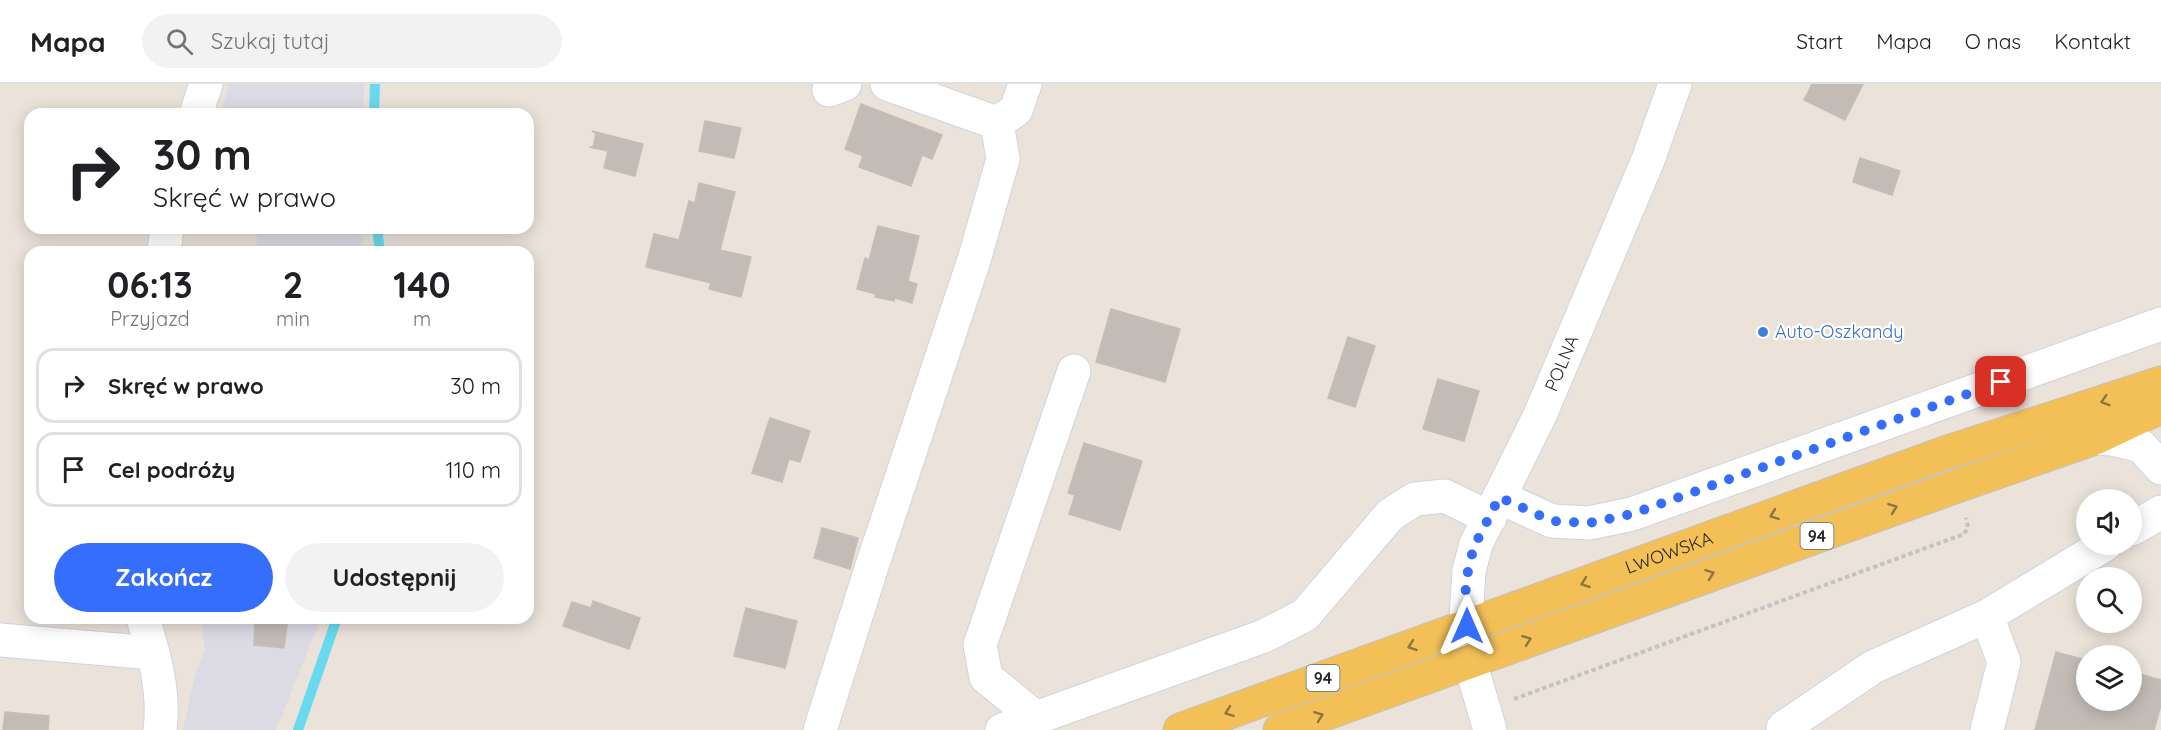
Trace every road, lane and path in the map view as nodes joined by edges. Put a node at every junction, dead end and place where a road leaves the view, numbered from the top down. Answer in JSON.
{"nodes":[{"id":1,"x":206,"y":84,"type":"edge"},
{"id":2,"x":887,"y":84,"type":"edge"},
{"id":3,"x":1025,"y":84,"type":"edge"},
{"id":4,"x":1675,"y":84,"type":"edge"},
{"id":5,"x":198,"y":108,"type":"edge"},
{"id":6,"x":997,"y":123,"type":"junction"},
{"id":7,"x":2161,"y":324,"type":"edge"},
{"id":8,"x":1074,"y":371,"type":"dead end"},
{"id":9,"x":2161,"y":383,"type":"edge"},
{"id":10,"x":2161,"y":407,"type":"edge"},
{"id":11,"x":2095,"y":438,"type":"junction"},
{"id":12,"x":2161,"y":468,"type":"edge"},
{"id":13,"x":1494,"y":508,"type":"junction"},
{"id":14,"x":1964,"y":511,"type":"dead end"},
{"id":15,"x":2161,"y":512,"type":"edge"},
{"id":16,"x":2142,"y":524,"type":"edge"},
{"id":17,"x":2088,"y":555,"type":"edge"},
{"id":18,"x":1987,"y":616,"type":"junction"},
{"id":19,"x":144,"y":624,"type":"edge"},
{"id":20,"x":0,"y":640,"type":"edge"},
{"id":21,"x":1469,"y":644,"type":"junction"},
{"id":22,"x":153,"y":653,"type":"junction"},
{"id":23,"x":1498,"y":716,"type":"edge"},
{"id":24,"x":1036,"y":718,"type":"junction"},
{"id":25,"x":1783,"y":728,"type":"dead end"},
{"id":26,"x":160,"y":730,"type":"edge"},
{"id":27,"x":820,"y":730,"type":"edge"},
{"id":28,"x":1002,"y":730,"type":"edge"},
{"id":29,"x":1180,"y":730,"type":"edge"},
{"id":30,"x":1280,"y":730,"type":"edge"},
{"id":31,"x":1987,"y":730,"type":"edge"}],
"edges":[{"from":1,"to":5,"type":"street"},
{"from":2,"to":6,"type":"street"},
{"from":3,"to":6,"type":"street"},
{"from":4,"to":13,"type":"street","name":"POLNA"},
{"from":6,"to":27,"type":"street"},
{"from":7,"to":13,"type":"street"},
{"from":8,"to":24,"type":"street"},
{"from":9,"to":21,"type":"main road","name":"LWOWSKA","number":"94","one_way":true},
{"from":10,"to":11,"type":"main road","name":"LWOWSKA","number":"94"},
{"from":11,"to":12,"type":"street"},
{"from":21,"to":11,"type":"main road","name":"LWOWSKA","number":"94","one_way":true},
{"from":13,"to":21,"type":"street","name":"POLNA"},
{"from":13,"to":24,"type":"street"},
{"from":14,"to":23,"type":"path"},
{"from":15,"to":16,"type":"street"},
{"from":17,"to":18,"type":"street"},
{"from":18,"to":25,"type":"street"},
{"from":18,"to":31,"type":"street"},
{"from":19,"to":22,"type":"street"},
{"from":20,"to":22,"type":"street"},
{"from":21,"to":23,"type":"street","name":"POLNA"},
{"from":21,"to":29,"type":"main road","name":"LWOWSKA","number":"94","one_way":true},
{"from":30,"to":21,"type":"main road","name":"LWOWSKA","number":"94","one_way":true},
{"from":22,"to":26,"type":"street"},
{"from":24,"to":28,"type":"street"}]}
